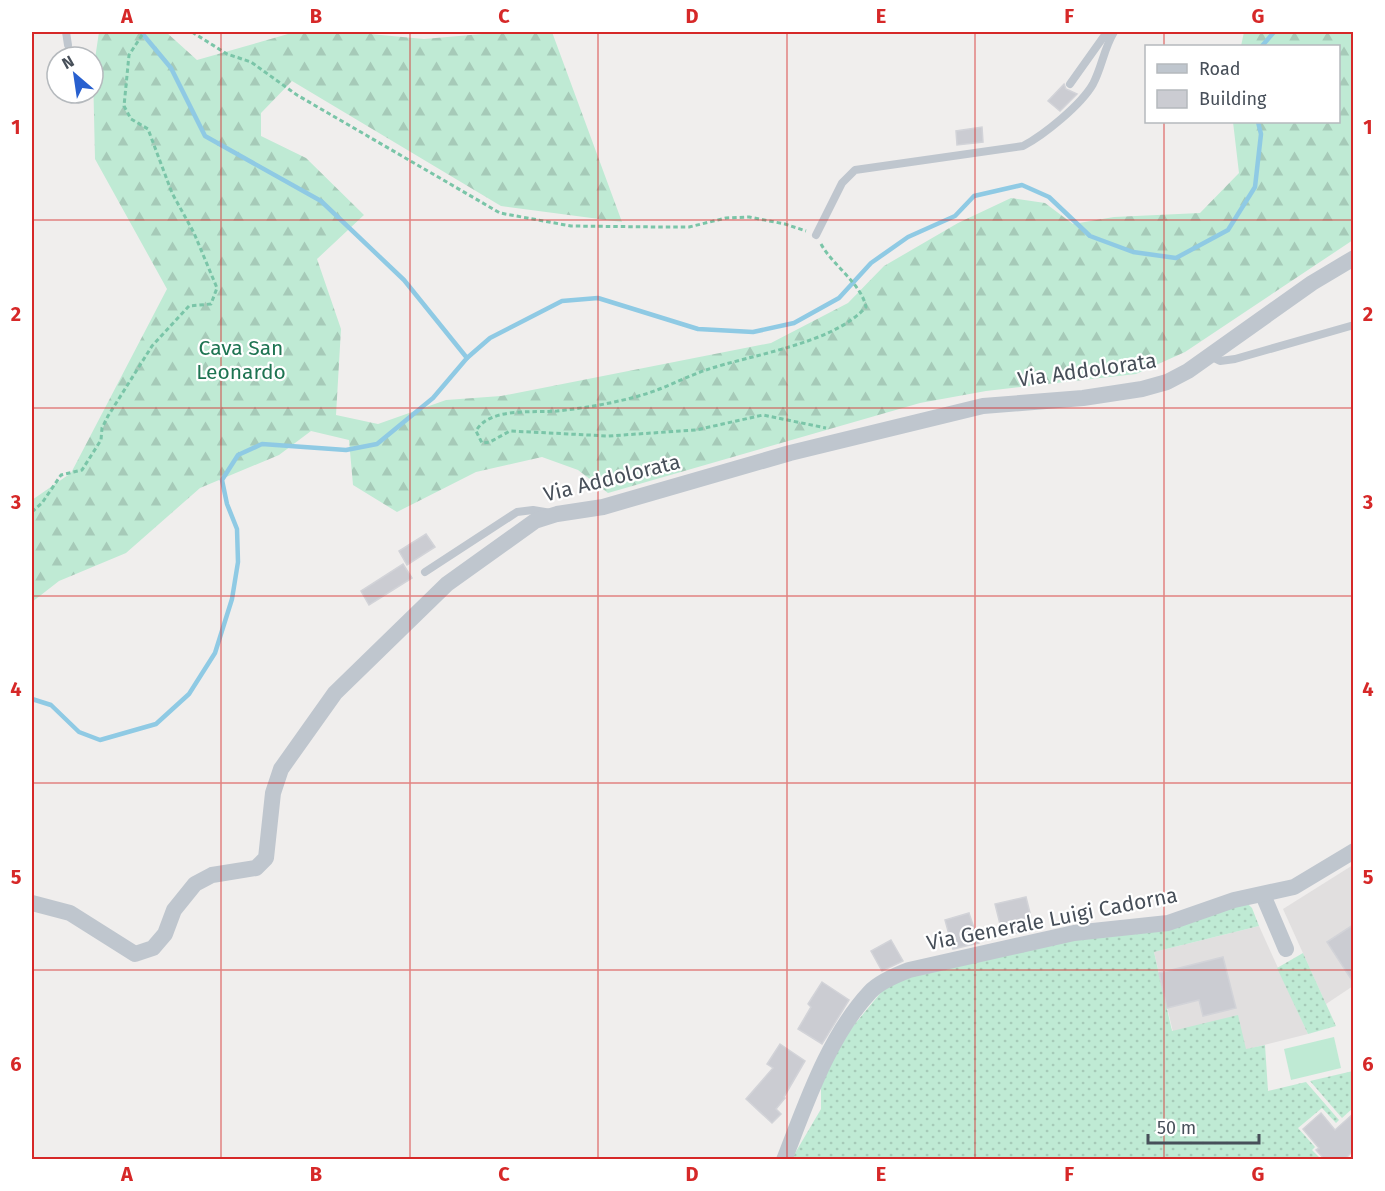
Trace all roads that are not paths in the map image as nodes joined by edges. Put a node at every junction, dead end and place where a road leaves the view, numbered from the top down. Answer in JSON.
{"nodes":[{"id":1,"x":66,"y":32,"type":"edge"},
{"id":2,"x":1107,"y":32,"type":"edge"},
{"id":3,"x":1114,"y":32,"type":"edge"},
{"id":4,"x":68,"y":45,"type":"dead end"},
{"id":5,"x":1070,"y":84,"type":"dead end"},
{"id":6,"x":816,"y":235,"type":"road end"},
{"id":7,"x":1353,"y":258,"type":"edge"},
{"id":8,"x":1353,"y":325,"type":"edge"},
{"id":9,"x":1210,"y":355,"type":"junction"},
{"id":10,"x":557,"y":514,"type":"junction"},
{"id":11,"x":424,"y":572,"type":"dead end"},
{"id":12,"x":1353,"y":851,"type":"edge"},
{"id":13,"x":1263,"y":895,"type":"junction"},
{"id":14,"x":32,"y":903,"type":"edge"},
{"id":15,"x":1286,"y":949,"type":"dead end"},
{"id":16,"x":784,"y":1160,"type":"edge"}],
"edges":[{"from":1,"to":4,"type":"lane"},
{"from":2,"to":5,"type":"lane"},
{"from":3,"to":6,"type":"lane"},
{"from":7,"to":9,"type":"street","name":"Via Addolorata"},
{"from":8,"to":9,"type":"lane"},
{"from":9,"to":10,"type":"street","name":"Via Addolorata"},
{"from":10,"to":11,"type":"lane"},
{"from":10,"to":14,"type":"street","name":"Via Addolorata"},
{"from":12,"to":13,"type":"street","name":"Via Generale Luigi Cadorna"},
{"from":13,"to":15,"type":"street"},
{"from":13,"to":16,"type":"street","name":"Via Generale Luigi Cadorna"}]}
